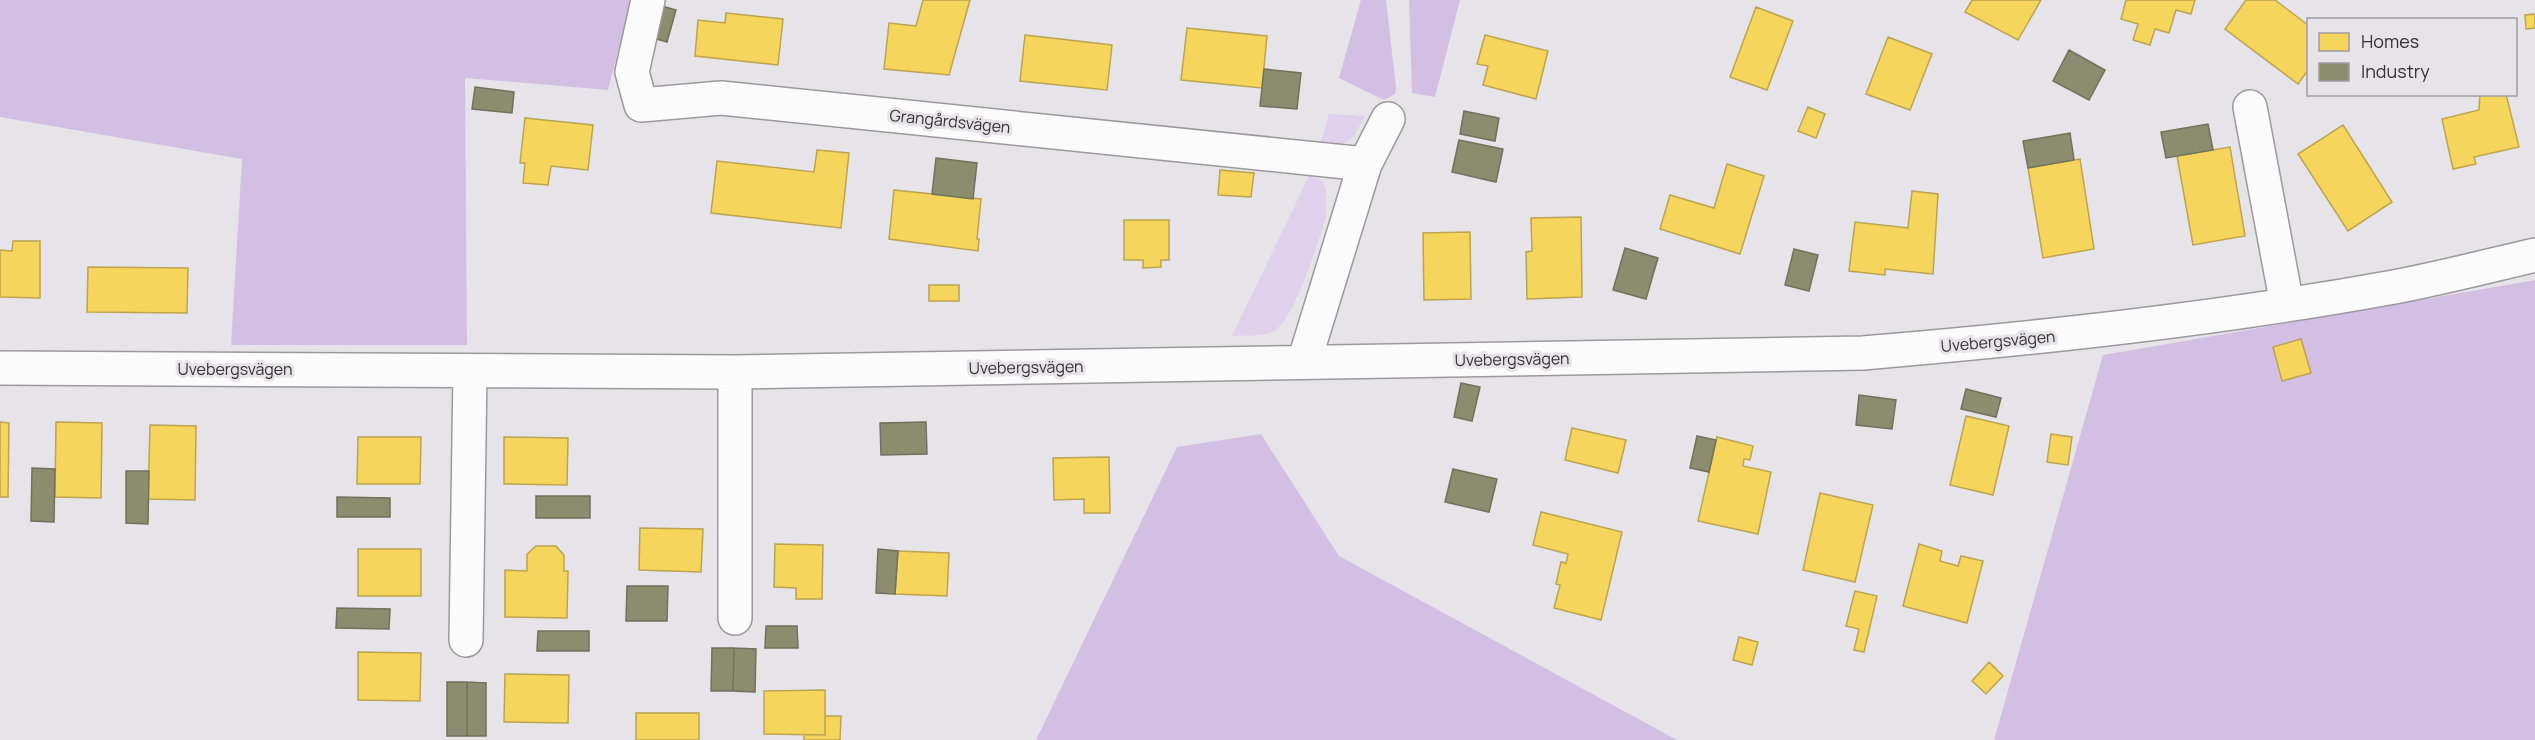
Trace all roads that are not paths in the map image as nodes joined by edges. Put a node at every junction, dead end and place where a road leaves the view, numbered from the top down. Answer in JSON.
{"nodes":[{"id":1,"x":648,"y":0,"type":"edge"},
{"id":2,"x":2250,"y":107,"type":"dead end"},
{"id":3,"x":1388,"y":119,"type":"dead end"},
{"id":4,"x":1365,"y":164,"type":"junction"},
{"id":5,"x":2535,"y":255,"type":"edge"},
{"id":6,"x":2287,"y":305,"type":"junction"},
{"id":7,"x":1305,"y":362,"type":"junction"},
{"id":8,"x":0,"y":368,"type":"edge"},
{"id":9,"x":470,"y":371,"type":"junction"},
{"id":10,"x":735,"y":372,"type":"junction"},
{"id":11,"x":735,"y":618,"type":"dead end"},
{"id":12,"x":465,"y":640,"type":"dead end"}],
"edges":[{"from":1,"to":4,"type":"street","name":"Grangårdsvägen"},
{"from":2,"to":6,"type":"street"},
{"from":3,"to":4,"type":"street"},
{"from":4,"to":7,"type":"street"},
{"from":5,"to":6,"type":"street","name":"Uvebergsvägen"},
{"from":6,"to":7,"type":"street","name":"Uvebergsvägen"},
{"from":7,"to":10,"type":"street","name":"Uvebergsvägen"},
{"from":8,"to":9,"type":"street","name":"Uvebergsvägen"},
{"from":9,"to":10,"type":"street","name":"Uvebergsvägen"},
{"from":9,"to":12,"type":"street"},
{"from":10,"to":11,"type":"street"}]}
